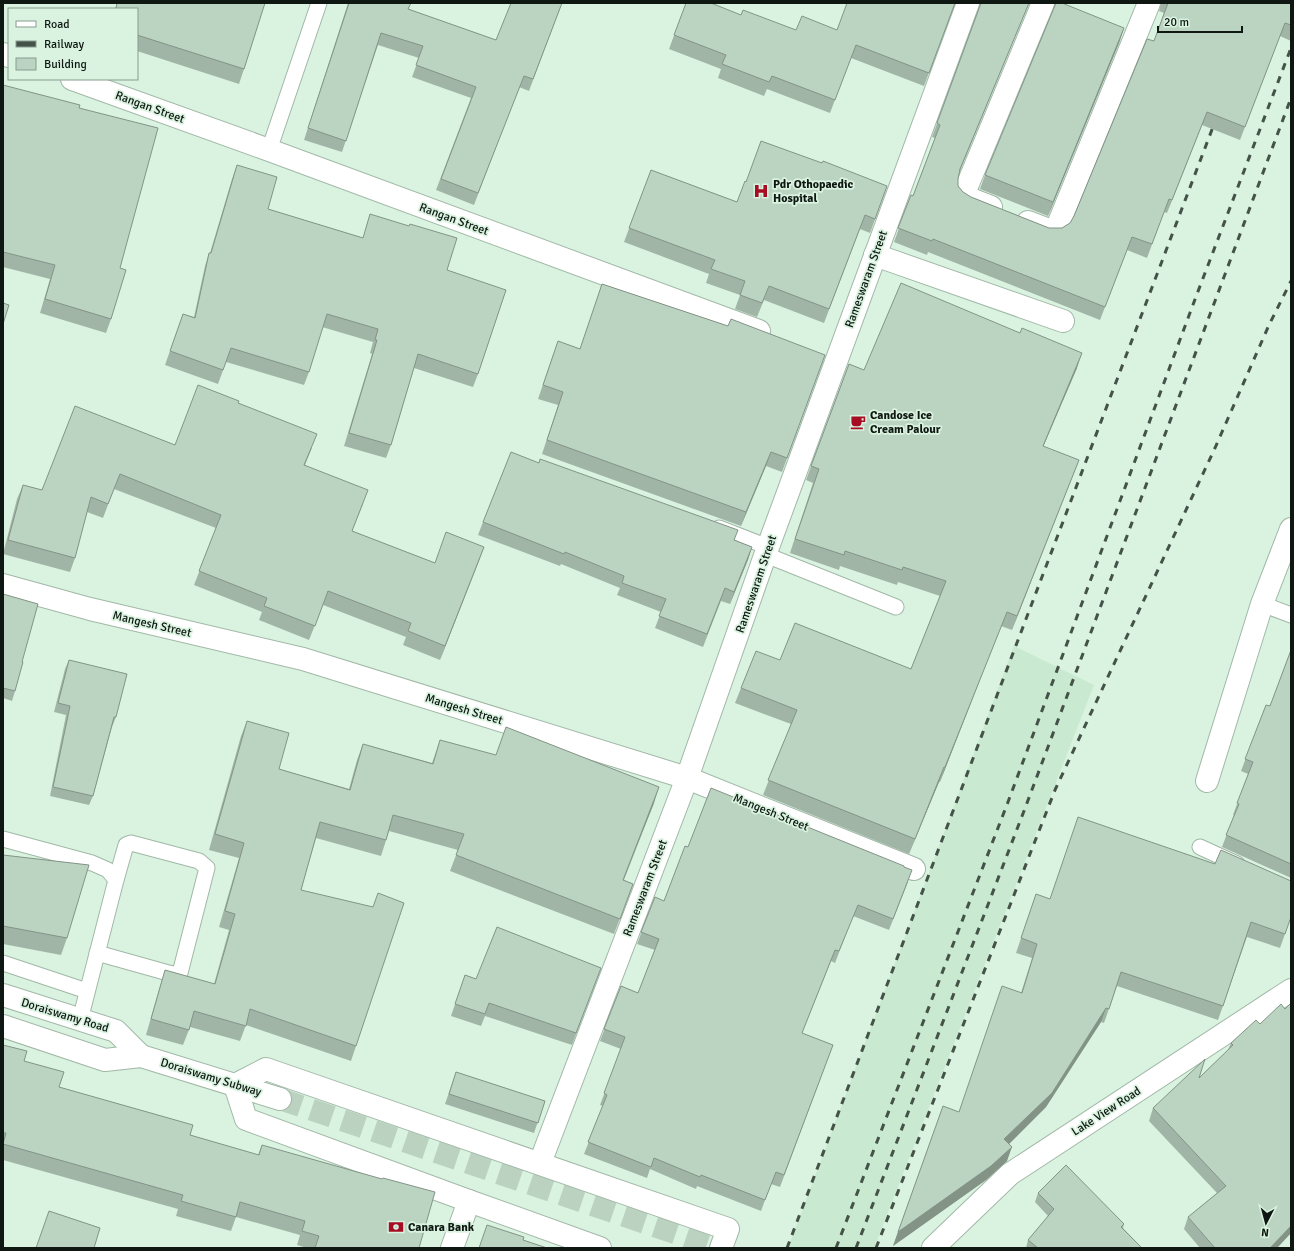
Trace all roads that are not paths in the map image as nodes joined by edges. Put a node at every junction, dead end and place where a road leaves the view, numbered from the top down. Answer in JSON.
{"nodes":[{"id":1,"x":319,"y":3,"type":"edge"},
{"id":2,"x":968,"y":3,"type":"edge"},
{"id":3,"x":1043,"y":3,"type":"edge"},
{"id":4,"x":1149,"y":3,"type":"edge"},
{"id":5,"x":75,"y":80,"type":"edge"},
{"id":6,"x":269,"y":150,"type":"junction"},
{"id":7,"x":875,"y":255,"type":"junction"},
{"id":8,"x":1063,"y":321,"type":"dead end"},
{"id":9,"x":777,"y":338,"type":"edge"},
{"id":10,"x":708,"y":524,"type":"edge"},
{"id":11,"x":1291,"y":529,"type":"edge"},
{"id":12,"x":767,"y":551,"type":"junction"},
{"id":13,"x":3,"y":584,"type":"edge"},
{"id":14,"x":1262,"y":604,"type":"junction"},
{"id":15,"x":896,"y":607,"type":"dead end"},
{"id":16,"x":1291,"y":615,"type":"edge"},
{"id":17,"x":687,"y":778,"type":"junction"},
{"id":18,"x":1207,"y":781,"type":"dead end"},
{"id":19,"x":3,"y":839,"type":"edge"},
{"id":20,"x":1200,"y":847,"type":"dead end"},
{"id":21,"x":914,"y":869,"type":"dead end"},
{"id":22,"x":1249,"y":869,"type":"edge"},
{"id":23,"x":116,"y":880,"type":"junction"},
{"id":24,"x":97,"y":953,"type":"junction"},
{"id":25,"x":3,"y":963,"type":"edge"},
{"id":26,"x":1291,"y":990,"type":"edge"},
{"id":27,"x":87,"y":991,"type":"junction"},
{"id":28,"x":3,"y":995,"type":"edge"},
{"id":29,"x":80,"y":1020,"type":"junction"},
{"id":30,"x":3,"y":1026,"type":"edge"},
{"id":31,"x":141,"y":1056,"type":"junction"},
{"id":32,"x":234,"y":1085,"type":"junction"},
{"id":33,"x":280,"y":1099,"type":"tunnel mouth"},
{"id":34,"x":540,"y":1163,"type":"junction"},
{"id":35,"x":469,"y":1201,"type":"junction"},
{"id":36,"x":725,"y":1238,"type":"edge"},
{"id":37,"x":452,"y":1248,"type":"edge"},
{"id":38,"x":600,"y":1248,"type":"edge"},
{"id":39,"x":932,"y":1248,"type":"edge"}],
"edges":[{"from":1,"to":6,"type":"lane"},
{"from":2,"to":7,"type":"street","name":"Rameswaram Street"},
{"from":3,"to":4,"type":"street"},
{"from":5,"to":6,"type":"street","name":"Rangan Street"},
{"from":6,"to":9,"type":"street","name":"Rangan Street"},
{"from":7,"to":8,"type":"street"},
{"from":7,"to":12,"type":"street","name":"Rameswaram Street"},
{"from":10,"to":12,"type":"lane"},
{"from":11,"to":14,"type":"street"},
{"from":12,"to":15,"type":"lane"},
{"from":12,"to":17,"type":"street","name":"Rameswaram Street"},
{"from":13,"to":17,"type":"street","name":"Mangesh Street"},
{"from":14,"to":16,"type":"lane"},
{"from":14,"to":18,"type":"street"},
{"from":17,"to":21,"type":"street","name":"Mangesh Street"},
{"from":17,"to":34,"type":"street","name":"Rameswaram Street"},
{"from":19,"to":23,"type":"lane"},
{"from":20,"to":22,"type":"lane"},
{"from":23,"to":24,"type":"lane"},
{"from":23,"to":24,"type":"lane"},
{"from":24,"to":27,"type":"lane"},
{"from":25,"to":27,"type":"lane"},
{"from":26,"to":39,"type":"street","name":"Lake View Road"},
{"from":27,"to":29,"type":"lane"},
{"from":28,"to":29,"type":"street","name":"Doraiswamy Road"},
{"from":29,"to":31,"type":"street","name":"Doraiswamy Road"},
{"from":30,"to":31,"type":"street"},
{"from":31,"to":32,"type":"street","name":"Doraiswamy Subway"},
{"from":32,"to":33,"type":"street","name":"Doraiswamy Subway"},
{"from":32,"to":34,"type":"street"},
{"from":32,"to":35,"type":"street"},
{"from":34,"to":36,"type":"street"},
{"from":35,"to":37,"type":"street"},
{"from":35,"to":38,"type":"street"}]}
